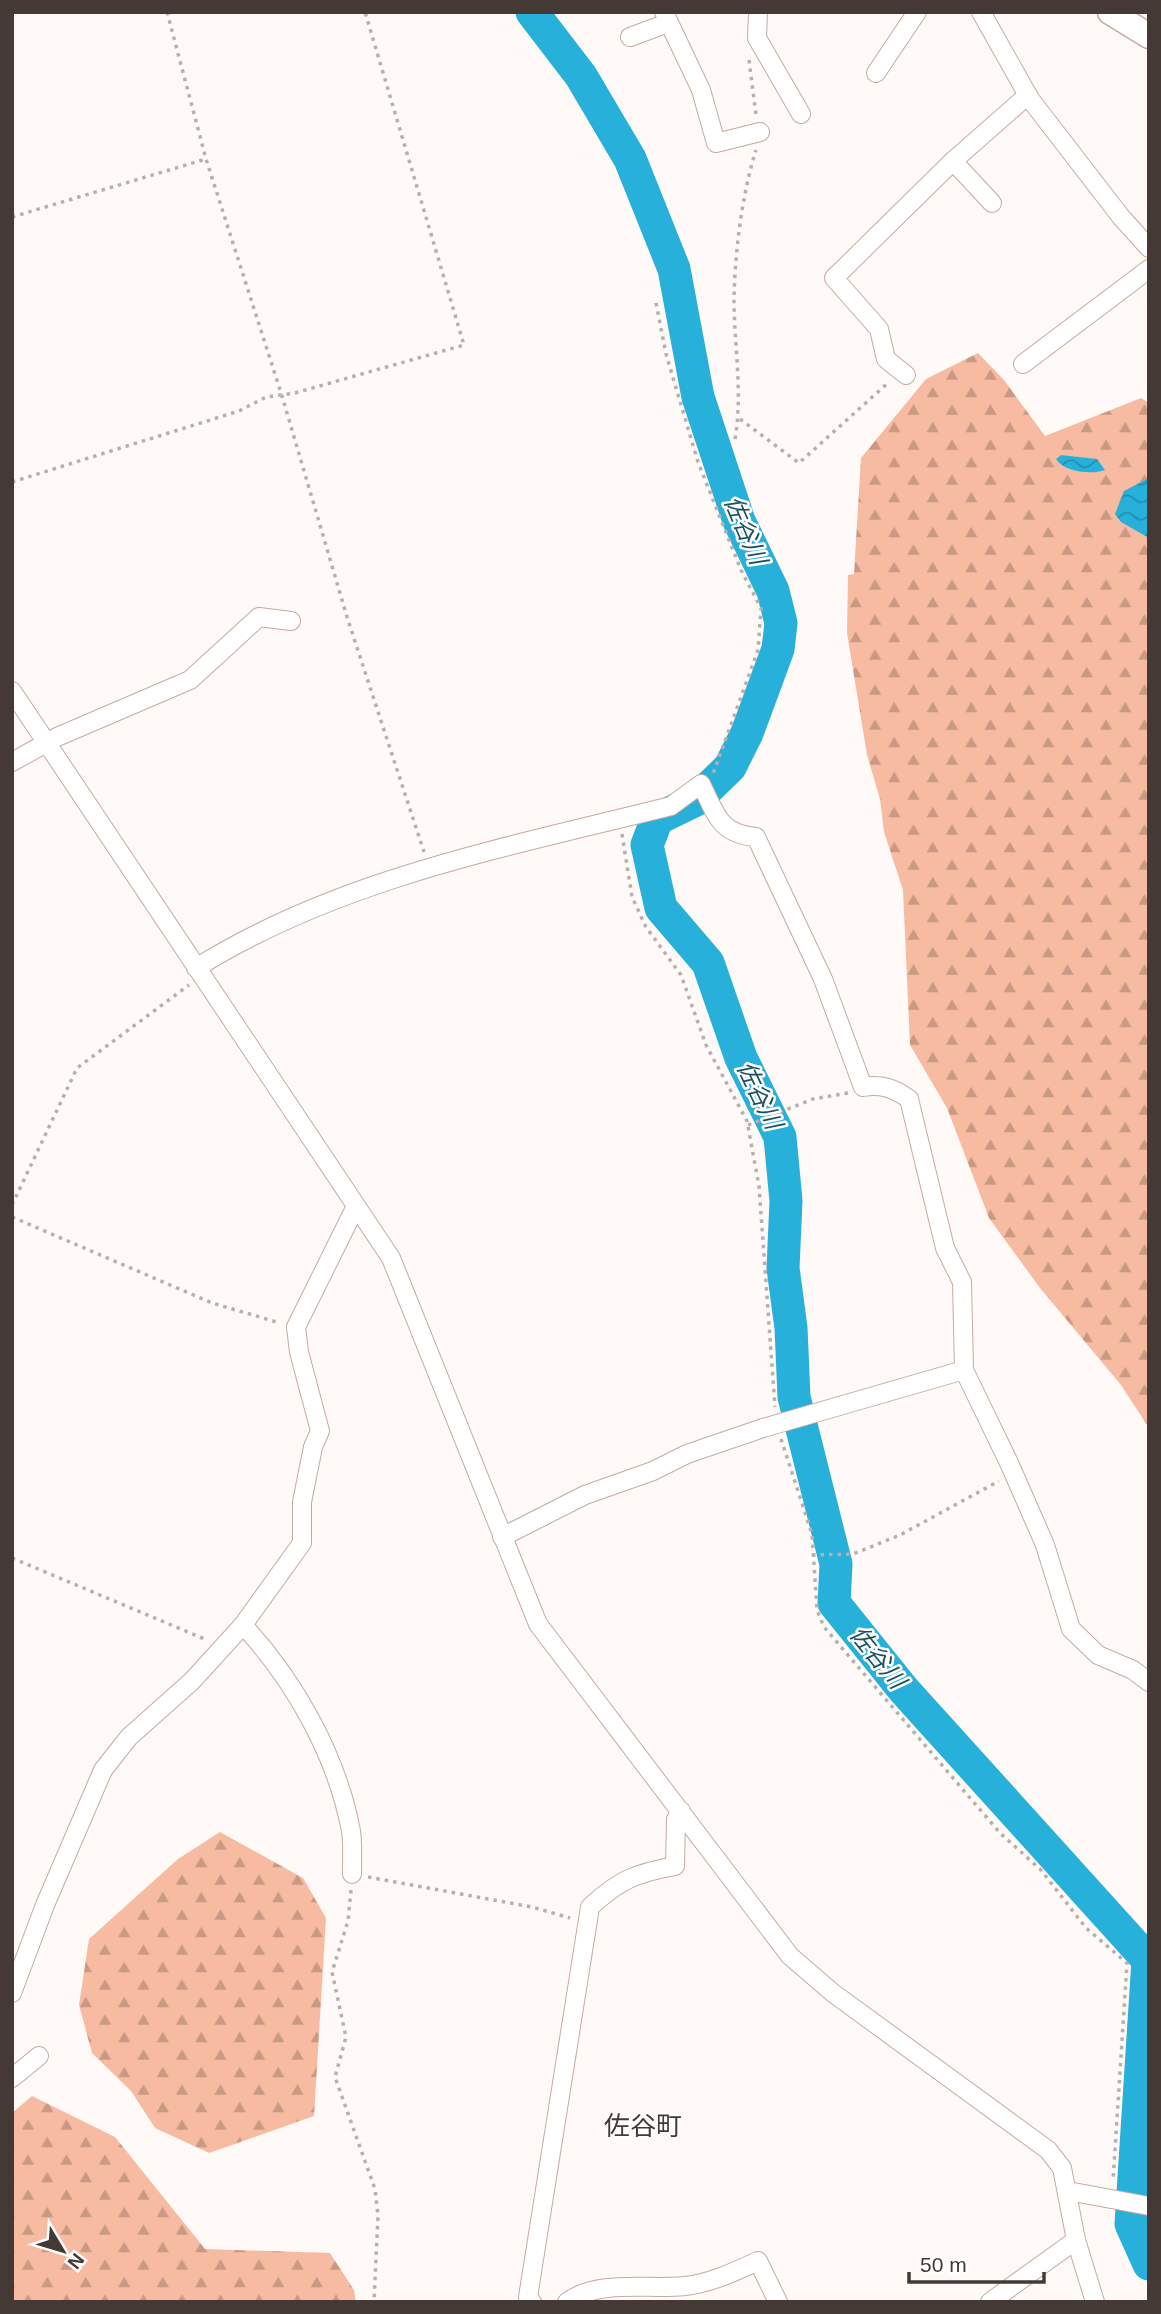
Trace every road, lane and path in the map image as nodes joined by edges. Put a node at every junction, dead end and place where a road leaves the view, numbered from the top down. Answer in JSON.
{"nodes":[{"id":1,"x":167,"y":12,"type":"edge"},
{"id":2,"x":365,"y":12,"type":"edge"},
{"id":3,"x":758,"y":12,"type":"edge"},
{"id":4,"x":916,"y":12,"type":"edge"},
{"id":5,"x":981,"y":12,"type":"edge"},
{"id":6,"x":1111,"y":12,"type":"edge"},
{"id":7,"x":666,"y":18,"type":"edge"},
{"id":8,"x":1149,"y":36,"type":"edge"},
{"id":9,"x":630,"y":37,"type":"dead end"},
{"id":10,"x":757,"y":38,"type":"junction"},
{"id":11,"x":876,"y":73,"type":"dead end"},
{"id":12,"x":1028,"y":95,"type":"junction"},
{"id":13,"x":801,"y":114,"type":"dead end"},
{"id":14,"x":760,"y":132,"type":"junction"},
{"id":15,"x":206,"y":159,"type":"junction"},
{"id":16,"x":953,"y":162,"type":"junction"},
{"id":17,"x":992,"y":203,"type":"dead end"},
{"id":18,"x":12,"y":217,"type":"edge"},
{"id":19,"x":1149,"y":248,"type":"edge"},
{"id":20,"x":1149,"y":270,"type":"edge"},
{"id":21,"x":656,"y":303,"type":"dead end"},
{"id":22,"x":1023,"y":364,"type":"dead end"},
{"id":23,"x":903,"y":372,"type":"joint"},
{"id":24,"x":282,"y":396,"type":"junction"},
{"id":25,"x":739,"y":418,"type":"junction"},
{"id":26,"x":735,"y":439,"type":"dead end"},
{"id":27,"x":12,"y":482,"type":"edge"},
{"id":28,"x":291,"y":621,"type":"dead end"},
{"id":29,"x":12,"y":691,"type":"edge"},
{"id":30,"x":47,"y":745,"type":"junction"},
{"id":31,"x":12,"y":762,"type":"edge"},
{"id":32,"x":701,"y":784,"type":"junction"},
{"id":33,"x":619,"y":819,"type":"junction"},
{"id":34,"x":430,"y":867,"type":"junction"},
{"id":35,"x":199,"y":972,"type":"junction"},
{"id":36,"x":863,"y":1087,"type":"junction"},
{"id":37,"x":748,"y":1125,"type":"junction"},
{"id":38,"x":12,"y":1205,"type":"edge"},
{"id":39,"x":355,"y":1208,"type":"junction"},
{"id":40,"x":12,"y":1217,"type":"edge"},
{"id":41,"x":296,"y":1327,"type":"junction"},
{"id":42,"x":964,"y":1370,"type":"junction"},
{"id":43,"x":777,"y":1424,"type":"junction"},
{"id":44,"x":1010,"y":1465,"type":"junction"},
{"id":45,"x":502,"y":1537,"type":"junction"},
{"id":46,"x":812,"y":1555,"type":"junction"},
{"id":47,"x":12,"y":1558,"type":"edge"},
{"id":48,"x":243,"y":1625,"type":"junction"},
{"id":49,"x":222,"y":1646,"type":"junction"},
{"id":50,"x":1149,"y":1682,"type":"edge"},
{"id":51,"x":681,"y":1811,"type":"junction"},
{"id":52,"x":352,"y":1874,"type":"junction"},
{"id":53,"x":588,"y":1923,"type":"junction"},
{"id":54,"x":12,"y":1993,"type":"edge"},
{"id":55,"x":39,"y":2056,"type":"dead end"},
{"id":56,"x":12,"y":2078,"type":"edge"},
{"id":57,"x":1068,"y":2191,"type":"junction"},
{"id":58,"x":1108,"y":2200,"type":"junction"},
{"id":59,"x":1149,"y":2206,"type":"edge"},
{"id":60,"x":1076,"y":2239,"type":"junction"},
{"id":61,"x":374,"y":2302,"type":"edge"},
{"id":62,"x":531,"y":2302,"type":"edge"},
{"id":63,"x":567,"y":2302,"type":"edge"},
{"id":64,"x":778,"y":2302,"type":"edge"},
{"id":65,"x":990,"y":2302,"type":"edge"},
{"id":66,"x":1095,"y":2302,"type":"edge"}],
"edges":[{"from":1,"to":15,"type":"path"},
{"from":2,"to":24,"type":"path"},
{"from":3,"to":10,"type":"street"},
{"from":4,"to":11,"type":"street"},
{"from":5,"to":12,"type":"street"},
{"from":6,"to":8,"type":"main road"},
{"from":7,"to":9,"type":"street"},
{"from":7,"to":14,"type":"street"},
{"from":10,"to":13,"type":"street"},
{"from":10,"to":14,"type":"path"},
{"from":12,"to":16,"type":"street"},
{"from":12,"to":19,"type":"street"},
{"from":14,"to":25,"type":"path"},
{"from":15,"to":18,"type":"path"},
{"from":15,"to":24,"type":"path"},
{"from":16,"to":17,"type":"street"},
{"from":16,"to":23,"type":"street"},
{"from":20,"to":22,"type":"street"},
{"from":21,"to":32,"type":"path"},
{"from":23,"to":25,"type":"path"},
{"from":24,"to":27,"type":"path"},
{"from":24,"to":34,"type":"path"},
{"from":25,"to":26,"type":"path"},
{"from":28,"to":30,"type":"street"},
{"from":29,"to":30,"type":"street"},
{"from":30,"to":31,"type":"street"},
{"from":30,"to":35,"type":"street"},
{"from":32,"to":33,"type":"street"},
{"from":32,"to":36,"type":"street"},
{"from":33,"to":34,"type":"street"},
{"from":33,"to":37,"type":"path"},
{"from":34,"to":35,"type":"street"},
{"from":35,"to":38,"type":"path"},
{"from":35,"to":39,"type":"street"},
{"from":36,"to":37,"type":"path"},
{"from":36,"to":42,"type":"street"},
{"from":37,"to":43,"type":"path"},
{"from":39,"to":41,"type":"street"},
{"from":39,"to":45,"type":"street"},
{"from":40,"to":41,"type":"path"},
{"from":41,"to":48,"type":"street"},
{"from":42,"to":43,"type":"street"},
{"from":42,"to":44,"type":"street"},
{"from":43,"to":45,"type":"street"},
{"from":43,"to":46,"type":"path"},
{"from":44,"to":46,"type":"path"},
{"from":44,"to":50,"type":"street"},
{"from":45,"to":51,"type":"street"},
{"from":46,"to":58,"type":"path"},
{"from":47,"to":49,"type":"path"},
{"from":48,"to":49,"type":"street"},
{"from":48,"to":52,"type":"street"},
{"from":49,"to":54,"type":"street"},
{"from":51,"to":53,"type":"street"},
{"from":51,"to":57,"type":"street"},
{"from":52,"to":53,"type":"path"},
{"from":52,"to":61,"type":"path"},
{"from":53,"to":62,"type":"street"},
{"from":55,"to":56,"type":"street"},
{"from":57,"to":58,"type":"street"},
{"from":57,"to":60,"type":"street"},
{"from":58,"to":59,"type":"street"},
{"from":60,"to":65,"type":"street"},
{"from":60,"to":66,"type":"street"},
{"from":63,"to":64,"type":"street"}]}
